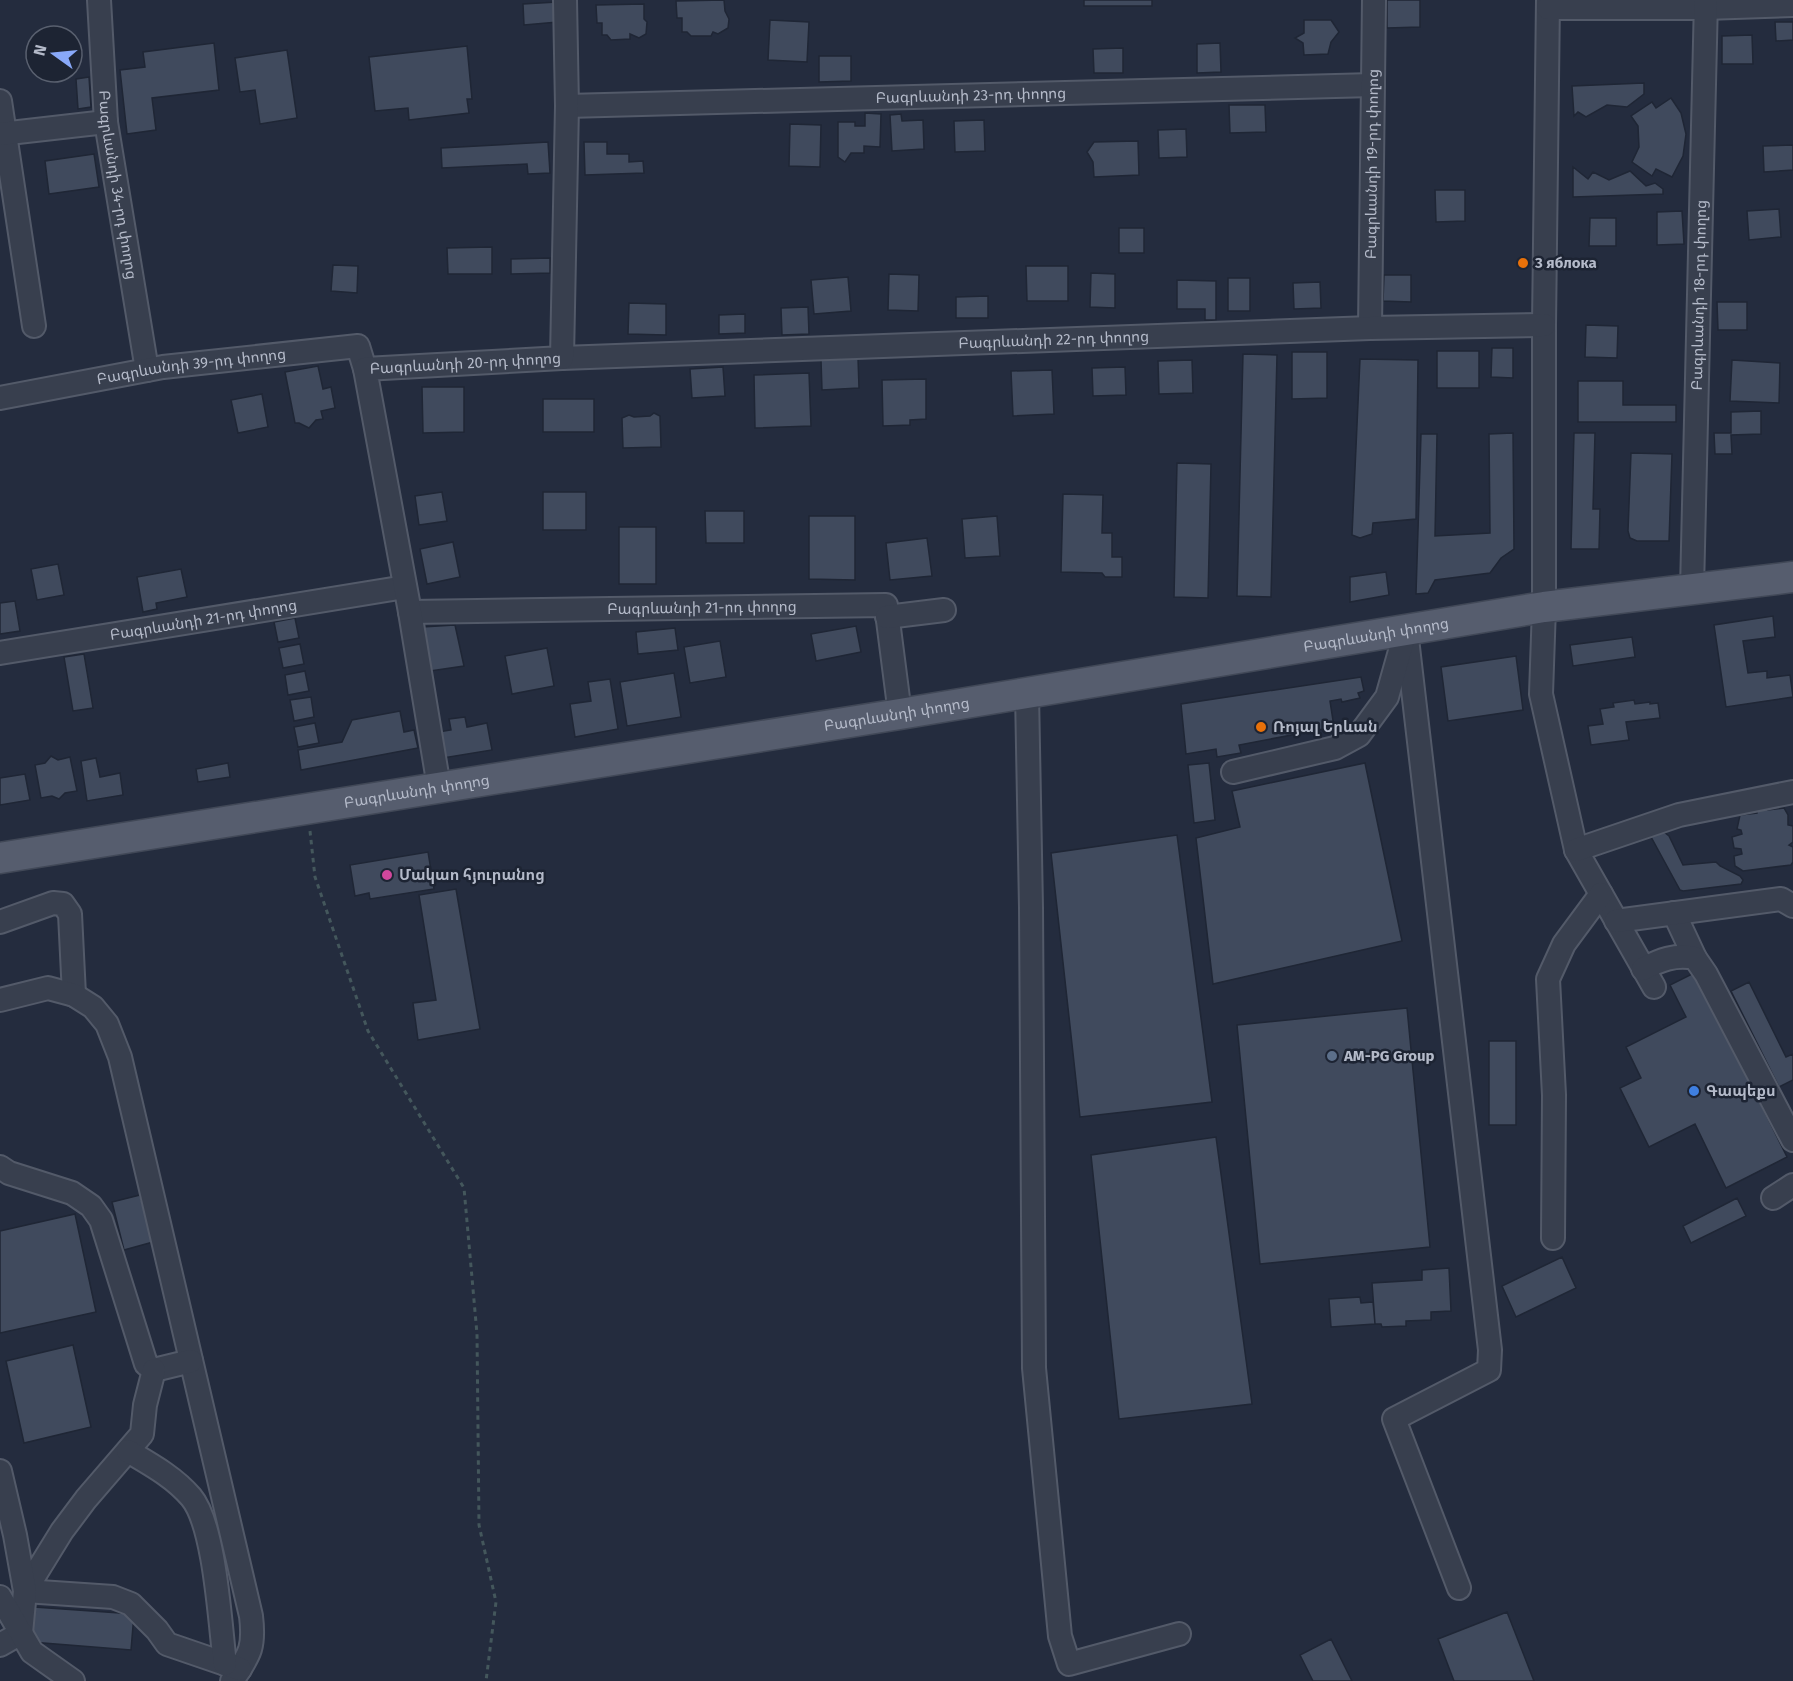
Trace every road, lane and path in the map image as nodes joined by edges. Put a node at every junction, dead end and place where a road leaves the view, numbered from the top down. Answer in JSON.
{"nodes":[{"id":1,"x":99,"y":0,"type":"edge"},
{"id":2,"x":565,"y":0,"type":"edge"},
{"id":3,"x":1374,"y":0,"type":"edge"},
{"id":4,"x":1548,"y":4,"type":"edge"},
{"id":5,"x":1706,"y":4,"type":"edge"},
{"id":6,"x":1793,"y":5,"type":"edge"},
{"id":7,"x":1372,"y":85,"type":"junction"},
{"id":8,"x":0,"y":101,"type":"edge"},
{"id":9,"x":567,"y":106,"type":"junction"},
{"id":10,"x":106,"y":122,"type":"junction"},
{"id":11,"x":2,"y":133,"type":"edge"},
{"id":12,"x":1544,"y":325,"type":"junction"},
{"id":13,"x":34,"y":326,"type":"dead end"},
{"id":14,"x":1370,"y":328,"type":"junction"},
{"id":15,"x":562,"y":358,"type":"junction"},
{"id":16,"x":365,"y":369,"type":"junction"},
{"id":17,"x":147,"y":370,"type":"junction"},
{"id":18,"x":0,"y":398,"type":"edge"},
{"id":19,"x":1793,"y":577,"type":"edge"},
{"id":20,"x":405,"y":587,"type":"junction"},
{"id":21,"x":1692,"y":589,"type":"junction"},
{"id":22,"x":1544,"y":607,"type":"junction"},
{"id":23,"x":944,"y":610,"type":"dead end"},
{"id":24,"x":410,"y":612,"type":"junction"},
{"id":25,"x":887,"y":616,"type":"junction"},
{"id":26,"x":1406,"y":630,"type":"junction"},
{"id":27,"x":0,"y":653,"type":"edge"},
{"id":28,"x":1027,"y":693,"type":"junction"},
{"id":29,"x":900,"y":714,"type":"junction"},
{"id":30,"x":1233,"y":772,"type":"dead end"},
{"id":31,"x":439,"y":787,"type":"junction"},
{"id":32,"x":1793,"y":792,"type":"edge"},
{"id":33,"x":308,"y":808,"type":"junction"},
{"id":34,"x":1576,"y":850,"type":"junction"},
{"id":35,"x":0,"y":858,"type":"edge"},
{"id":36,"x":1601,"y":894,"type":"junction"},
{"id":37,"x":1793,"y":906,"type":"edge"},
{"id":38,"x":1674,"y":913,"type":"junction"},
{"id":39,"x":1616,"y":921,"type":"junction"},
{"id":40,"x":0,"y":922,"type":"edge"},
{"id":41,"x":1695,"y":958,"type":"junction"},
{"id":42,"x":74,"y":995,"type":"junction"},
{"id":43,"x":0,"y":1000,"type":"edge"},
{"id":44,"x":1793,"y":1140,"type":"edge"},
{"id":45,"x":0,"y":1167,"type":"edge"},
{"id":46,"x":1793,"y":1185,"type":"edge"},
{"id":47,"x":1773,"y":1198,"type":"dead end"},
{"id":48,"x":1553,"y":1238,"type":"dead end"},
{"id":49,"x":191,"y":1361,"type":"junction"},
{"id":50,"x":154,"y":1370,"type":"junction"},
{"id":51,"x":128,"y":1450,"type":"junction"},
{"id":52,"x":0,"y":1471,"type":"edge"},
{"id":53,"x":1459,"y":1588,"type":"dead end"},
{"id":54,"x":25,"y":1592,"type":"junction"},
{"id":55,"x":0,"y":1597,"type":"edge"},
{"id":56,"x":21,"y":1633,"type":"junction"},
{"id":57,"x":1179,"y":1634,"type":"dead end"},
{"id":58,"x":0,"y":1645,"type":"edge"},
{"id":59,"x":232,"y":1671,"type":"edge"},
{"id":60,"x":73,"y":1681,"type":"edge"},
{"id":61,"x":486,"y":1681,"type":"edge"}],
"edges":[{"from":1,"to":10,"type":"street","name":"Բագրևանդի 34-րդ փողոց"},
{"from":2,"to":9,"type":"street","name":"Բագրևանդի 20-րդ փողոց"},
{"from":3,"to":7,"type":"street","name":"Բագրևանդի 19-րդ փողոց"},
{"from":4,"to":5,"type":"street"},
{"from":4,"to":12,"type":"street"},
{"from":5,"to":6,"type":"street"},
{"from":5,"to":21,"type":"street","name":"Բագրևանդի 18-րդ փողոց"},
{"from":7,"to":9,"type":"street","name":"Բագրևանդի 23-րդ փողոց"},
{"from":7,"to":14,"type":"street","name":"Բագրևանդի 19-րդ փողոց"},
{"from":8,"to":11,"type":"street"},
{"from":9,"to":15,"type":"street","name":"Բագրևանդի 20-րդ փողոց"},
{"from":10,"to":11,"type":"street"},
{"from":10,"to":17,"type":"street","name":"Բագրևանդի 34-րդ փողոց"},
{"from":11,"to":13,"type":"street"},
{"from":12,"to":14,"type":"street","name":"Բագրևանդի 22-րդ փողոց"},
{"from":12,"to":22,"type":"street"},
{"from":14,"to":15,"type":"street","name":"Բագրևանդի 22-րդ փողոց"},
{"from":15,"to":16,"type":"street","name":"Բագրևանդի 20-րդ փողոց"},
{"from":16,"to":17,"type":"street","name":"Բագրևանդի 39-րդ փողոց"},
{"from":16,"to":20,"type":"street","name":"Բագրևանդի 20-րդ փողոց"},
{"from":17,"to":18,"type":"street","name":"Բագրևանդի 39-րդ փողոց"},
{"from":19,"to":21,"type":"main road","name":"Բագրևանդի փողոց"},
{"from":20,"to":24,"type":"street","name":"Բագրևանդի 20-րդ փողոց"},
{"from":20,"to":27,"type":"street","name":"Բագրևանդի 21-րդ փողոց"},
{"from":21,"to":22,"type":"main road","name":"Բագրևանդի փողոց"},
{"from":22,"to":26,"type":"main road","name":"Բագրևանդի փողոց"},
{"from":22,"to":34,"type":"street"},
{"from":23,"to":25,"type":"street"},
{"from":24,"to":25,"type":"street","name":"Բագրևանդի 21-րդ փողոց"},
{"from":24,"to":31,"type":"street","name":"Բագրևանդի 20-րդ փողոց"},
{"from":25,"to":29,"type":"street"},
{"from":26,"to":28,"type":"main road","name":"Բագրևանդի փողոց"},
{"from":26,"to":30,"type":"street"},
{"from":26,"to":53,"type":"street"},
{"from":28,"to":29,"type":"main road","name":"Բագրևանդի փողոց"},
{"from":28,"to":57,"type":"street"},
{"from":29,"to":31,"type":"main road","name":"Բագրևանդի փողոց"},
{"from":31,"to":33,"type":"main road","name":"Բագրևանդի փողոց"},
{"from":32,"to":34,"type":"street"},
{"from":33,"to":35,"type":"main road","name":"Բագրևանդի փողոց"},
{"from":33,"to":61,"type":"path"},
{"from":34,"to":36,"type":"street"},
{"from":36,"to":39,"type":"street"},
{"from":36,"to":48,"type":"street"},
{"from":37,"to":38,"type":"street"},
{"from":38,"to":39,"type":"street"},
{"from":38,"to":41,"type":"street"},
{"from":39,"to":41,"type":"street"},
{"from":40,"to":42,"type":"street"},
{"from":41,"to":44,"type":"street"},
{"from":42,"to":43,"type":"street"},
{"from":42,"to":49,"type":"street"},
{"from":45,"to":50,"type":"street"},
{"from":46,"to":47,"type":"street"},
{"from":49,"to":50,"type":"street"},
{"from":49,"to":59,"type":"street"},
{"from":50,"to":51,"type":"street"},
{"from":51,"to":54,"type":"street"},
{"from":51,"to":59,"type":"street"},
{"from":52,"to":54,"type":"street"},
{"from":54,"to":56,"type":"street"},
{"from":54,"to":59,"type":"street"},
{"from":55,"to":56,"type":"street"},
{"from":56,"to":58,"type":"street"},
{"from":56,"to":60,"type":"street"}]}
